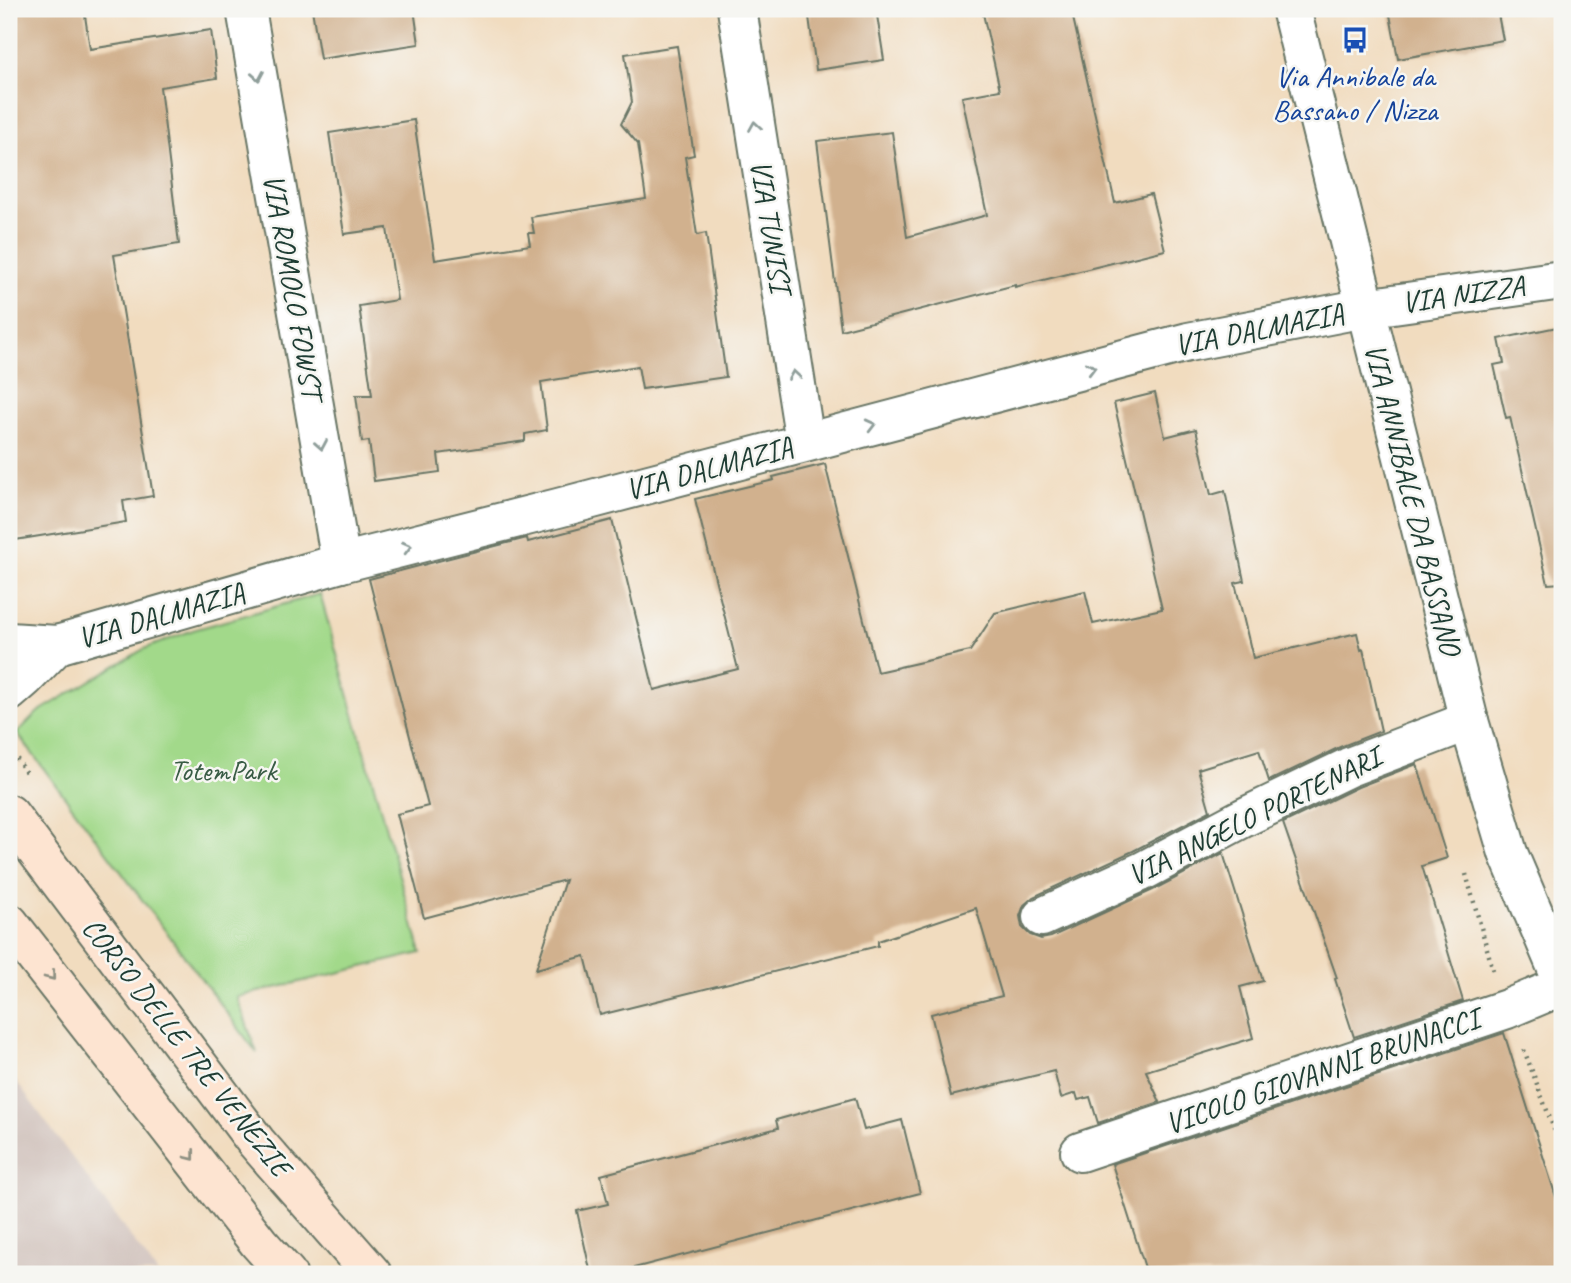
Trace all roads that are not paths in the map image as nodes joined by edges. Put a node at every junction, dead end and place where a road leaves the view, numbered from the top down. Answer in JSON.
{"nodes":[{"id":1,"x":246,"y":9,"type":"edge"},
{"id":2,"x":737,"y":9,"type":"edge"},
{"id":3,"x":1291,"y":9,"type":"edge"},
{"id":4,"x":1562,"y":280,"type":"edge"},
{"id":5,"x":1365,"y":308,"type":"junction"},
{"id":6,"x":805,"y":442,"type":"junction"},
{"id":7,"x":341,"y":563,"type":"junction"},
{"id":8,"x":9,"y":642,"type":"edge"},
{"id":9,"x":57,"y":645,"type":"junction"},
{"id":10,"x":9,"y":692,"type":"edge"},
{"id":11,"x":1469,"y":721,"type":"junction"},
{"id":12,"x":9,"y":814,"type":"edge"},
{"id":13,"x":1042,"y":918,"type":"dead end"},
{"id":14,"x":9,"y":923,"type":"edge"},
{"id":15,"x":1562,"y":980,"type":"edge"},
{"id":16,"x":1562,"y":986,"type":"edge"},
{"id":17,"x":1080,"y":1152,"type":"dead end"},
{"id":18,"x":287,"y":1274,"type":"edge"},
{"id":19,"x":372,"y":1274,"type":"edge"}],
"edges":[{"from":1,"to":7,"type":"street","name":"VIA ROMOLO FOWST","one_way":true},
{"from":6,"to":2,"type":"street","name":"VIA TUNISI","one_way":true},
{"from":3,"to":5,"type":"street","name":"VIA ANNIBALE DA BASSANO"},
{"from":4,"to":5,"type":"street","name":"VIA NIZZA"},
{"from":6,"to":5,"type":"street","name":"VIA DALMAZIA","one_way":true},
{"from":5,"to":11,"type":"street","name":"VIA ANNIBALE DA BASSANO"},
{"from":7,"to":6,"type":"street","name":"VIA DALMAZIA","one_way":true},
{"from":7,"to":9,"type":"street","name":"VIA DALMAZIA"},
{"from":8,"to":9,"type":"street","name":"VIA DALMAZIA"},
{"from":9,"to":10,"type":"street","name":"VIA DALMAZIA"},
{"from":11,"to":13,"type":"street","name":"VIA ANGELO PORTENARI"},
{"from":11,"to":15,"type":"street","name":"VIA ANNIBALE DA BASSANO"},
{"from":12,"to":19,"type":"main road","name":"CORSO DELLE TRE VENEZIE"},
{"from":14,"to":18,"type":"main road","one_way":true},
{"from":16,"to":17,"type":"street","name":"VICOLO GIOVANNI BRUNACCI"}]}
